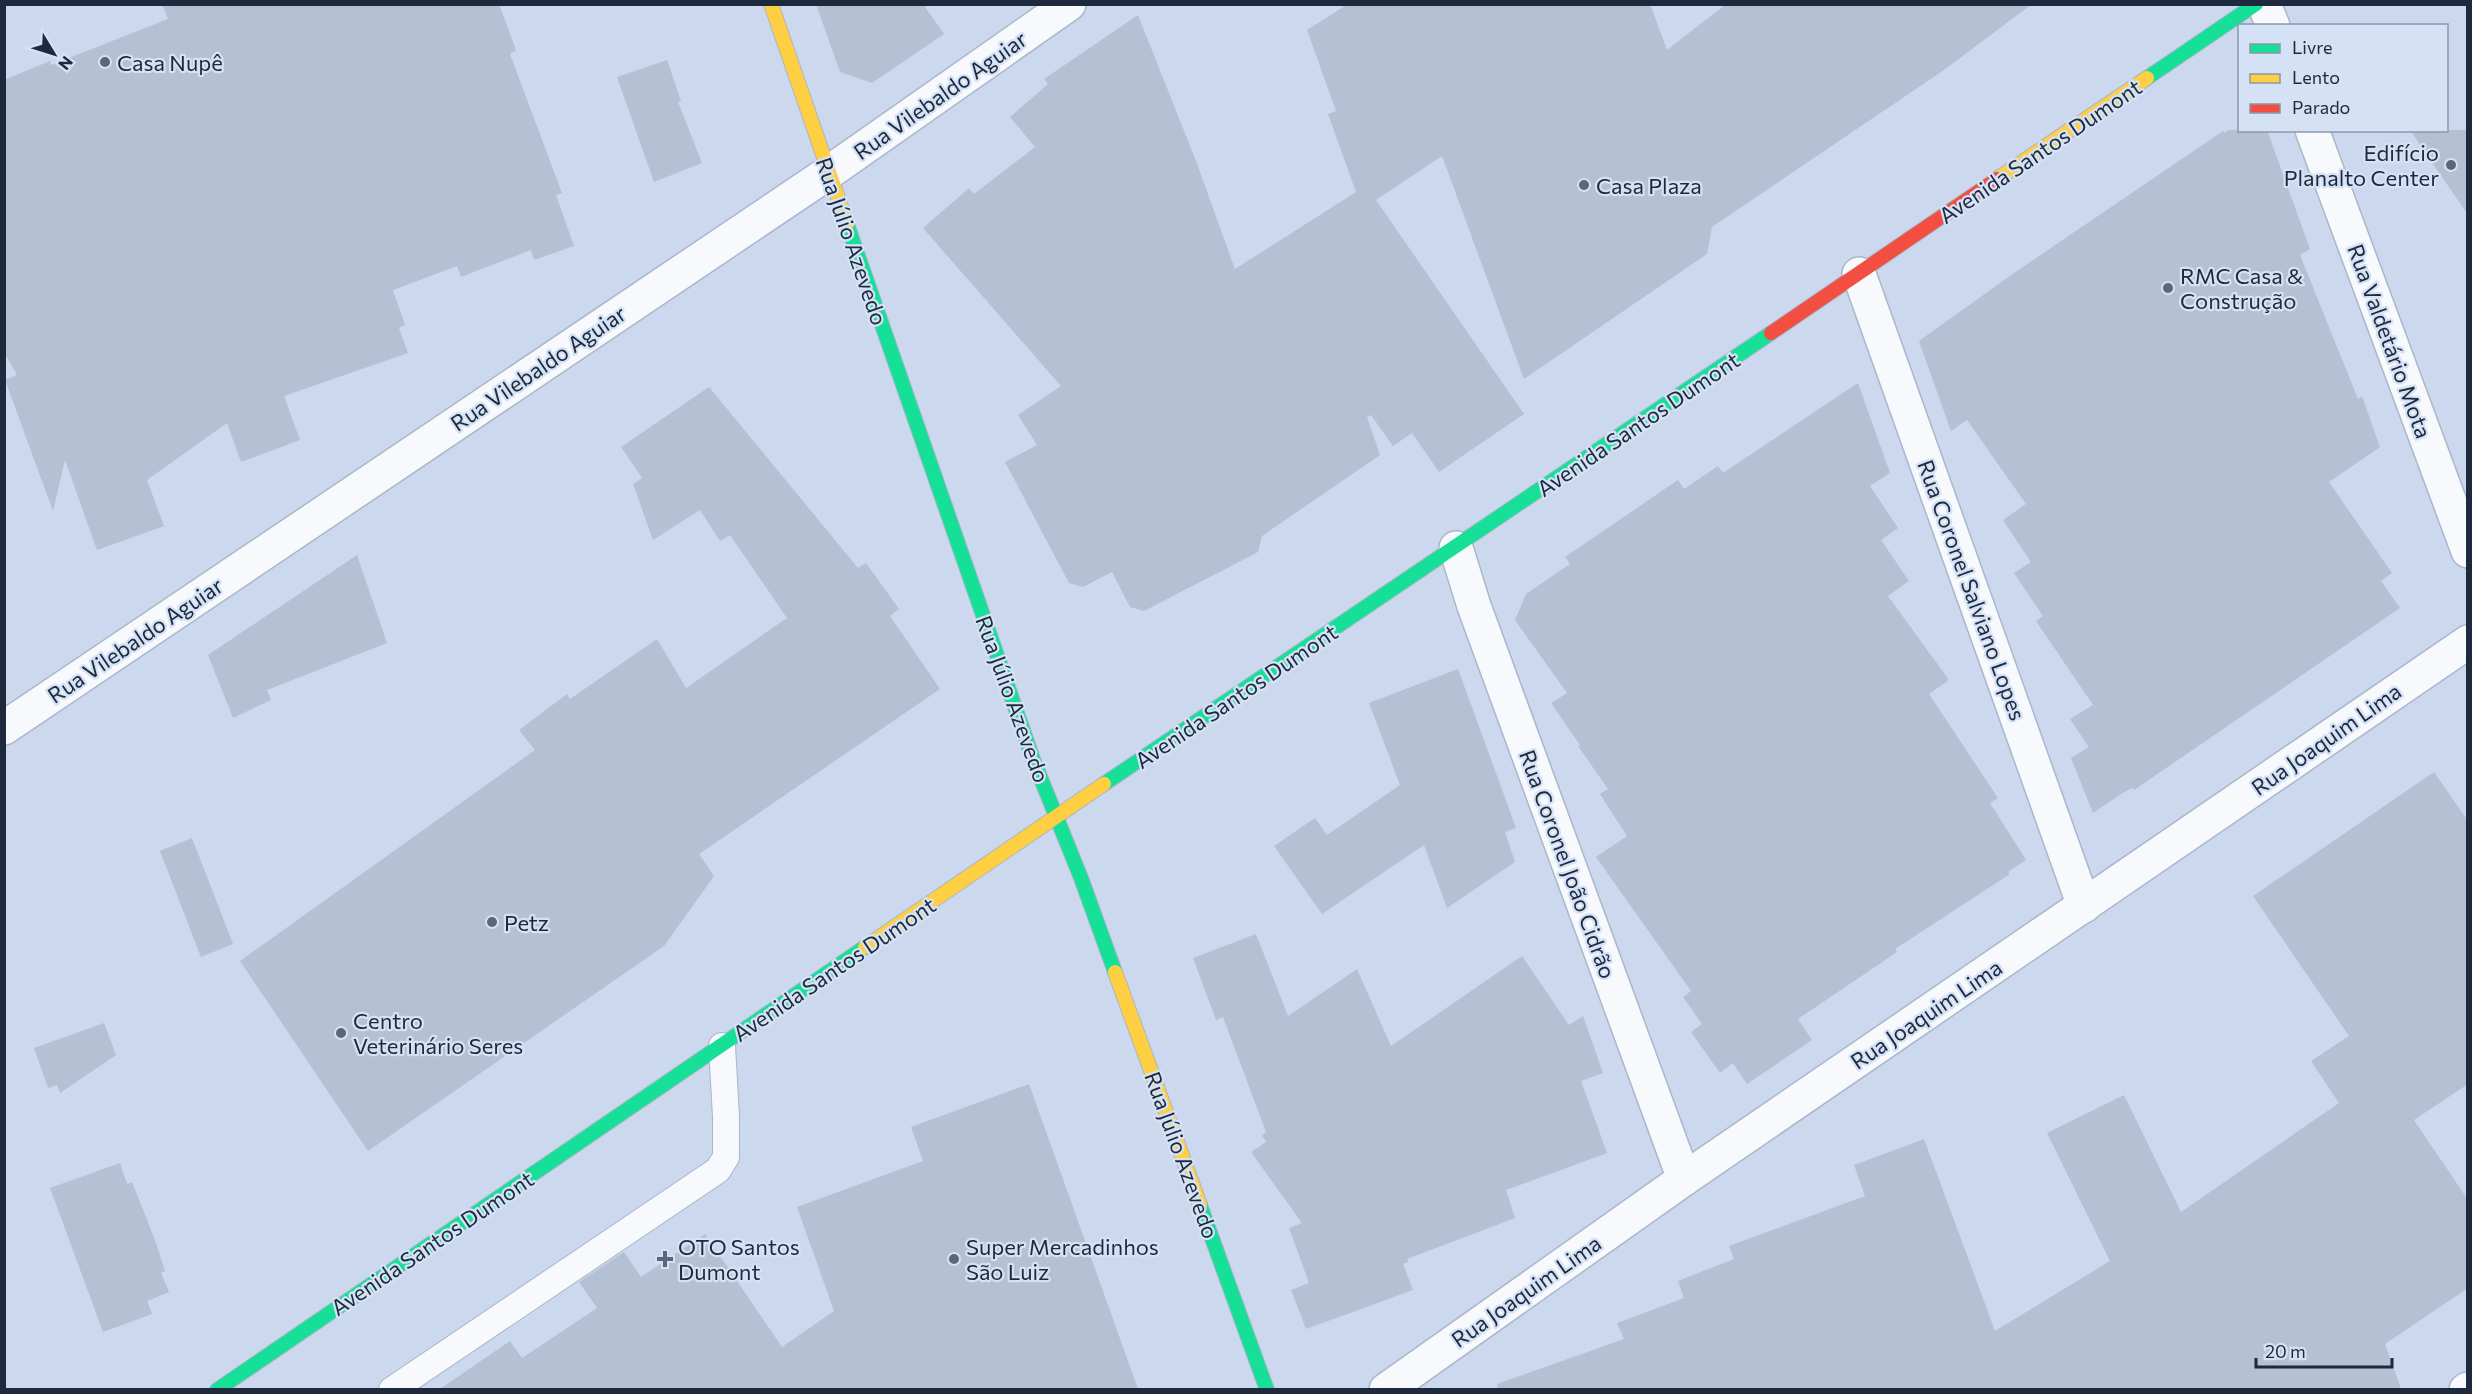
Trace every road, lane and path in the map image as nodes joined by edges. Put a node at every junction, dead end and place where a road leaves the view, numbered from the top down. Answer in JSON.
{"nodes":[{"id":1,"x":771,"y":4,"type":"edge"},
{"id":2,"x":1070,"y":4,"type":"edge"},
{"id":3,"x":2256,"y":4,"type":"edge"},
{"id":4,"x":2264,"y":4,"type":"edge"},
{"id":5,"x":2271,"y":24,"type":"edge"},
{"id":6,"x":2313,"y":132,"type":"edge"},
{"id":7,"x":828,"y":173,"type":"junction"},
{"id":8,"x":1859,"y":274,"type":"junction"},
{"id":9,"x":1456,"y":548,"type":"junction"},
{"id":10,"x":2468,"y":551,"type":"edge"},
{"id":11,"x":2468,"y":642,"type":"edge"},
{"id":12,"x":4,"y":728,"type":"edge"},
{"id":13,"x":1056,"y":817,"type":"junction"},
{"id":14,"x":2084,"y":906,"type":"junction"},
{"id":15,"x":722,"y":1046,"type":"junction"},
{"id":16,"x":1684,"y":1179,"type":"junction"},
{"id":17,"x":217,"y":1389,"type":"edge"},
{"id":18,"x":392,"y":1389,"type":"edge"},
{"id":19,"x":1268,"y":1389,"type":"edge"},
{"id":20,"x":1386,"y":1389,"type":"edge"}],
"edges":[{"from":1,"to":7,"type":"main road","name":"Rua Júlio Azevedo"},
{"from":2,"to":7,"type":"street","name":"Rua Vilebaldo Aguiar"},
{"from":3,"to":8,"type":"main road","name":"Avenida Santos Dumont"},
{"from":4,"to":5,"type":"street"},
{"from":6,"to":10,"type":"street","name":"Rua Valdetário Mota"},
{"from":7,"to":12,"type":"street","name":"Rua Vilebaldo Aguiar"},
{"from":7,"to":13,"type":"main road","name":"Rua Júlio Azevedo"},
{"from":8,"to":9,"type":"main road","name":"Avenida Santos Dumont"},
{"from":8,"to":14,"type":"street","name":"Rua Coronel Salviano Lopes"},
{"from":9,"to":13,"type":"main road","name":"Avenida Santos Dumont"},
{"from":9,"to":16,"type":"street","name":"Rua Coronel João Cidrão"},
{"from":11,"to":14,"type":"street","name":"Rua Joaquim Lima"},
{"from":13,"to":15,"type":"main road","name":"Avenida Santos Dumont"},
{"from":13,"to":19,"type":"main road","name":"Rua Júlio Azevedo"},
{"from":14,"to":16,"type":"street","name":"Rua Joaquim Lima"},
{"from":15,"to":17,"type":"main road","name":"Avenida Santos Dumont"},
{"from":15,"to":18,"type":"lane"},
{"from":16,"to":20,"type":"street","name":"Rua Joaquim Lima"}]}
